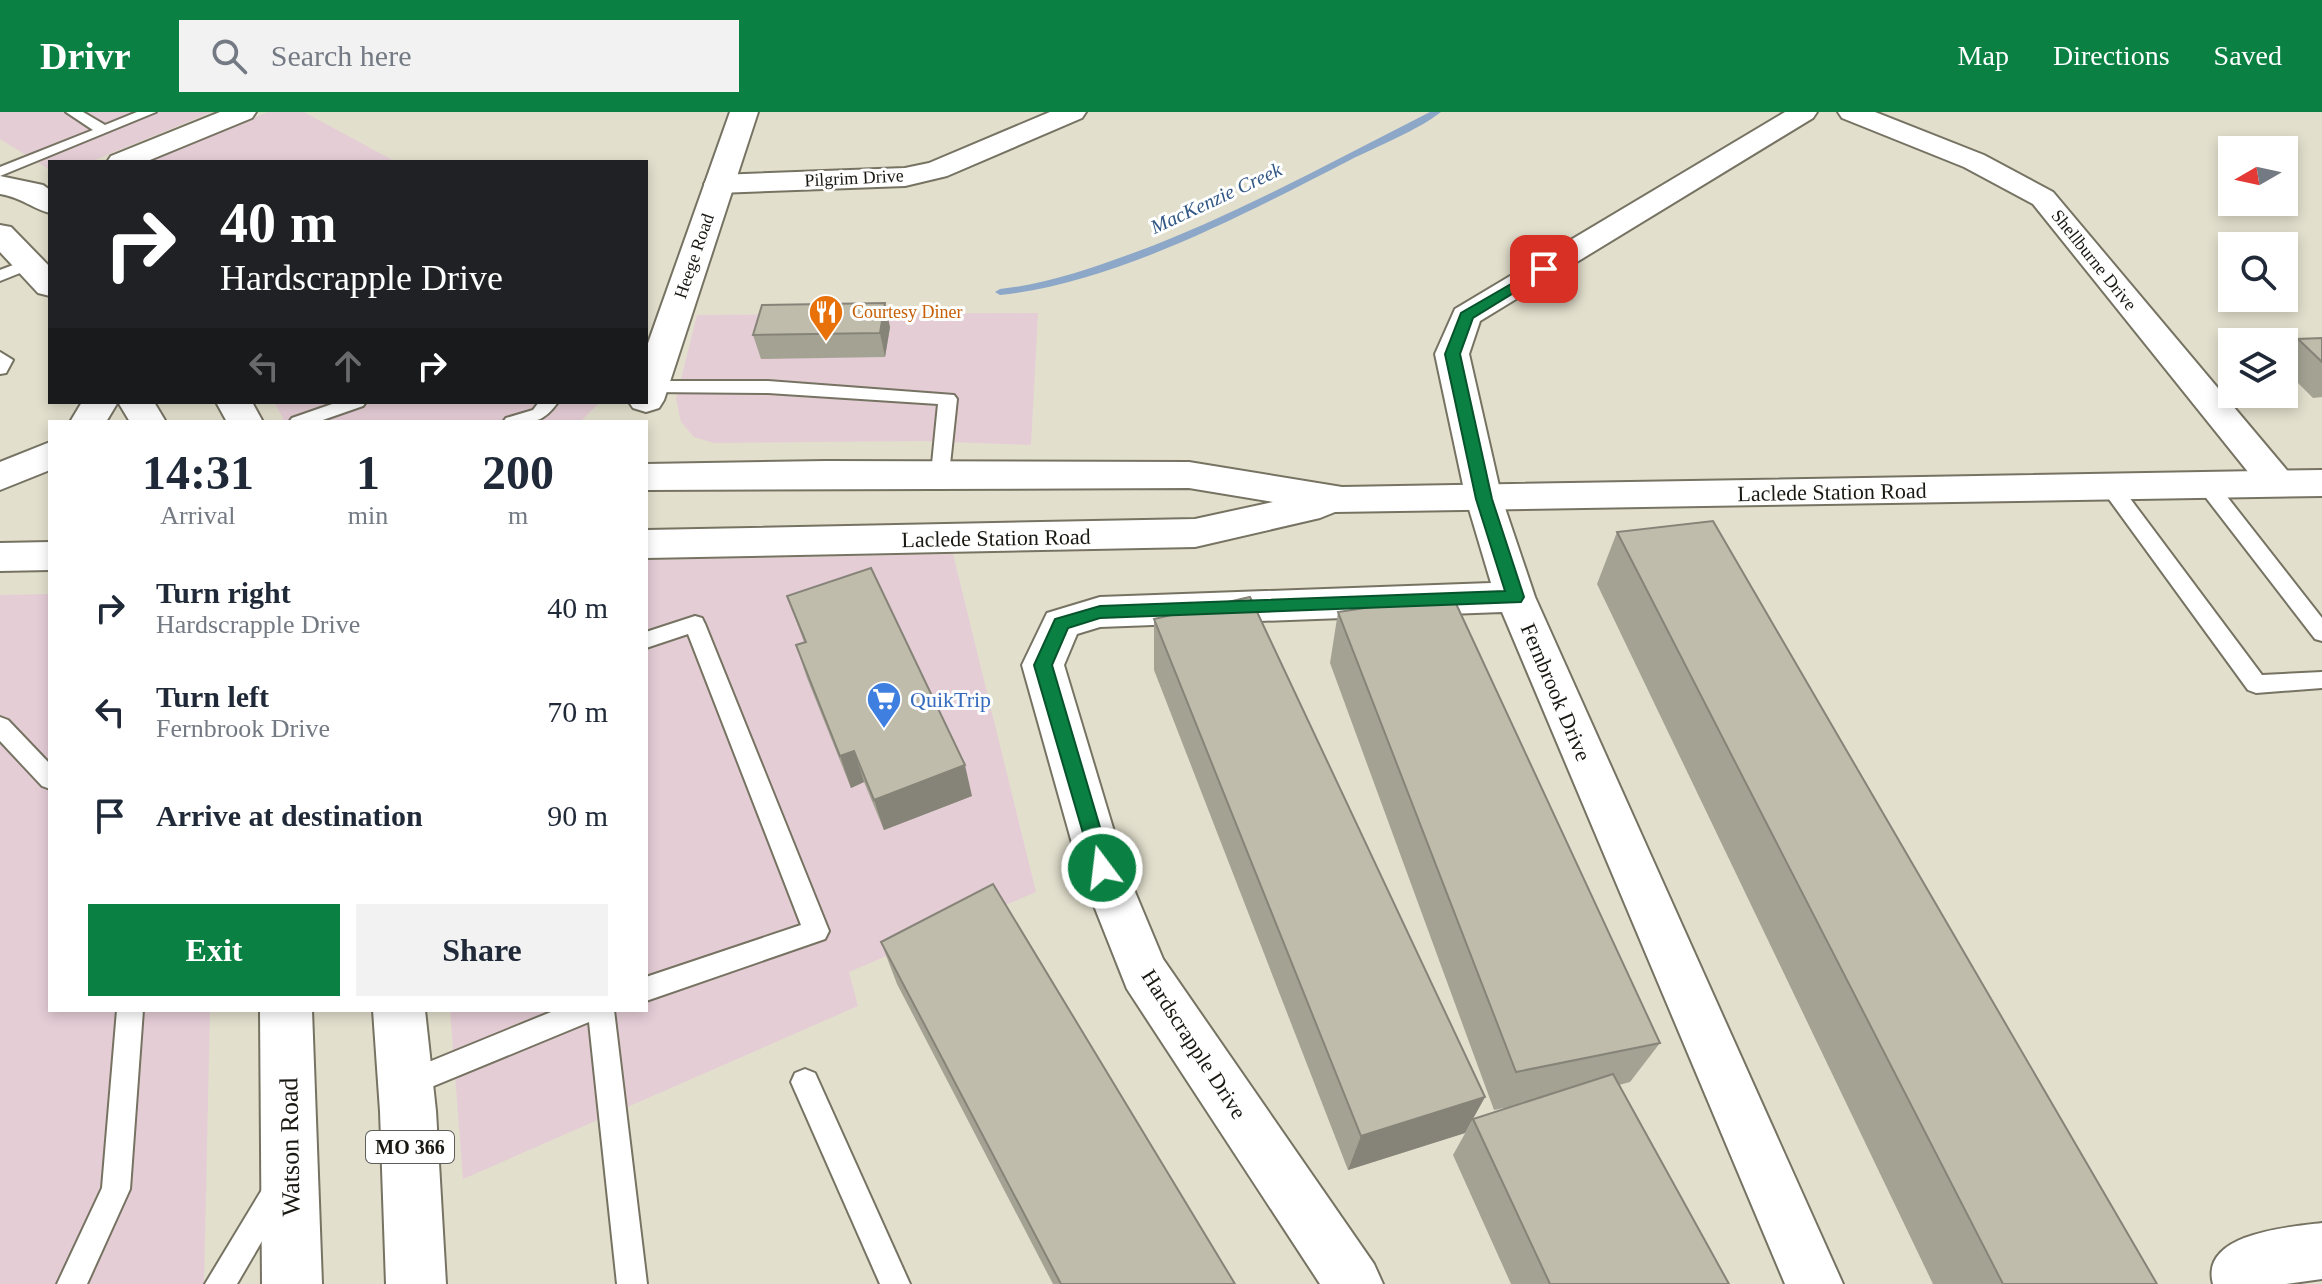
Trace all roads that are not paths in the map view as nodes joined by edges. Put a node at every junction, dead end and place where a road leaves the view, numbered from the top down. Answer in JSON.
{"nodes":[{"id":1,"x":73,"y":112,"type":"edge"},
{"id":2,"x":149,"y":112,"type":"edge"},
{"id":3,"x":243,"y":112,"type":"edge"},
{"id":4,"x":744,"y":112,"type":"edge"},
{"id":5,"x":1073,"y":112,"type":"edge"},
{"id":6,"x":1804,"y":112,"type":"edge"},
{"id":7,"x":1851,"y":112,"type":"edge"},
{"id":8,"x":104,"y":130,"type":"junction"},
{"id":9,"x":126,"y":160,"type":"edge"},
{"id":10,"x":0,"y":172,"type":"edge"},
{"id":11,"x":718,"y":184,"type":"junction"},
{"id":12,"x":0,"y":185,"type":"edge"},
{"id":13,"x":47,"y":197,"type":"edge"},
{"id":14,"x":0,"y":234,"type":"edge"},
{"id":15,"x":26,"y":275,"type":"edge"},
{"id":16,"x":656,"y":342,"type":"edge"},
{"id":17,"x":0,"y":357,"type":"edge"},
{"id":18,"x":0,"y":369,"type":"edge"},
{"id":19,"x":648,"y":391,"type":"edge"},
{"id":20,"x":648,"y":397,"type":"edge"},
{"id":21,"x":547,"y":404,"type":"edge"},
{"id":22,"x":330,"y":406,"type":"edge"},
{"id":23,"x":302,"y":420,"type":"edge"},
{"id":24,"x":519,"y":420,"type":"edge"},
{"id":25,"x":48,"y":456,"type":"edge"},
{"id":26,"x":940,"y":474,"type":"junction"},
{"id":27,"x":0,"y":477,"type":"edge"},
{"id":28,"x":648,"y":477,"type":"edge"},
{"id":29,"x":2322,"y":483,"type":"edge"},
{"id":30,"x":2278,"y":484,"type":"junction"},
{"id":31,"x":2207,"y":485,"type":"junction"},
{"id":32,"x":2110,"y":486,"type":"junction"},
{"id":33,"x":48,"y":489,"type":"edge"},
{"id":34,"x":0,"y":490,"type":"edge"},
{"id":35,"x":1484,"y":499,"type":"junction"},
{"id":36,"x":1342,"y":500,"type":"junction"},
{"id":37,"x":648,"y":544,"type":"edge"},
{"id":38,"x":48,"y":556,"type":"edge"},
{"id":39,"x":0,"y":557,"type":"edge"},
{"id":40,"x":1515,"y":597,"type":"junction"},
{"id":41,"x":2322,"y":633,"type":"edge"},
{"id":42,"x":648,"y":639,"type":"edge"},
{"id":43,"x":2322,"y":680,"type":"edge"},
{"id":44,"x":0,"y":726,"type":"edge"},
{"id":45,"x":48,"y":777,"type":"edge"},
{"id":46,"x":648,"y":988,"type":"edge"},
{"id":47,"x":130,"y":1012,"type":"edge"},
{"id":48,"x":286,"y":1012,"type":"edge"},
{"id":49,"x":399,"y":1012,"type":"edge"},
{"id":50,"x":582,"y":1012,"type":"edge"},
{"id":51,"x":601,"y":1012,"type":"edge"},
{"id":52,"x":805,"y":1082,"type":"dead end"},
{"id":53,"x":407,"y":1085,"type":"junction"},
{"id":54,"x":291,"y":1168,"type":"junction"},
{"id":55,"x":2322,"y":1251,"type":"edge"},
{"id":56,"x":72,"y":1284,"type":"edge"},
{"id":57,"x":220,"y":1284,"type":"edge"},
{"id":58,"x":292,"y":1284,"type":"edge"},
{"id":59,"x":416,"y":1284,"type":"edge"},
{"id":60,"x":632,"y":1284,"type":"edge"},
{"id":61,"x":895,"y":1284,"type":"edge"},
{"id":62,"x":1354,"y":1284,"type":"edge"},
{"id":63,"x":1814,"y":1284,"type":"edge"},
{"id":64,"x":2242,"y":1284,"type":"edge"}],
"edges":[{"from":1,"to":8,"type":"lane"},
{"from":2,"to":8,"type":"lane"},
{"from":3,"to":9,"type":"street"},
{"from":4,"to":11,"type":"main road","name":"Heege Road"},
{"from":5,"to":11,"type":"street","name":"Pilgrim Drive"},
{"from":6,"to":35,"type":"street","name":"Fernbrook Drive"},
{"from":7,"to":30,"type":"street","name":"Shellburne Drive"},
{"from":8,"to":10,"type":"lane"},
{"from":11,"to":16,"type":"main road","name":"Heege Road"},
{"from":12,"to":13,"type":"main road"},
{"from":14,"to":15,"type":"main road"},
{"from":16,"to":19,"type":"main road","name":"Heege Road"},
{"from":17,"to":18,"type":"lane"},
{"from":20,"to":26,"type":"lane"},
{"from":21,"to":24,"type":"lane"},
{"from":22,"to":23,"type":"lane"},
{"from":25,"to":27,"type":"main road"},
{"from":26,"to":28,"type":"main road","name":"Laclede Station Road"},
{"from":26,"to":36,"type":"main road","name":"Laclede Station Road"},
{"from":29,"to":30,"type":"main road","name":"Laclede Station Road"},
{"from":30,"to":31,"type":"main road","name":"Laclede Station Road"},
{"from":31,"to":32,"type":"main road","name":"Laclede Station Road"},
{"from":31,"to":41,"type":"lane"},
{"from":32,"to":35,"type":"main road","name":"Laclede Station Road"},
{"from":32,"to":43,"type":"lane"},
{"from":33,"to":34,"type":"main road"},
{"from":35,"to":36,"type":"main road","name":"Laclede Station Road"},
{"from":35,"to":40,"type":"street","name":"Fernbrook Drive"},
{"from":36,"to":37,"type":"main road","name":"Laclede Station Road"},
{"from":38,"to":39,"type":"main road"},
{"from":40,"to":62,"type":"street","name":"Hardscrapple Drive"},
{"from":40,"to":63,"type":"street","name":"Fernbrook Drive"},
{"from":42,"to":46,"type":"lane"},
{"from":44,"to":45,"type":"lane"},
{"from":47,"to":56,"type":"lane"},
{"from":48,"to":54,"type":"main road","name":"Watson Road"},
{"from":49,"to":53,"type":"main road","number":"MO 366"},
{"from":50,"to":53,"type":"lane"},
{"from":51,"to":60,"type":"lane"},
{"from":52,"to":61,"type":"lane"},
{"from":53,"to":59,"type":"main road","number":"MO 366"},
{"from":54,"to":57,"type":"lane"},
{"from":54,"to":58,"type":"main road","name":"Watson Road"},
{"from":55,"to":64,"type":"street"}]}
